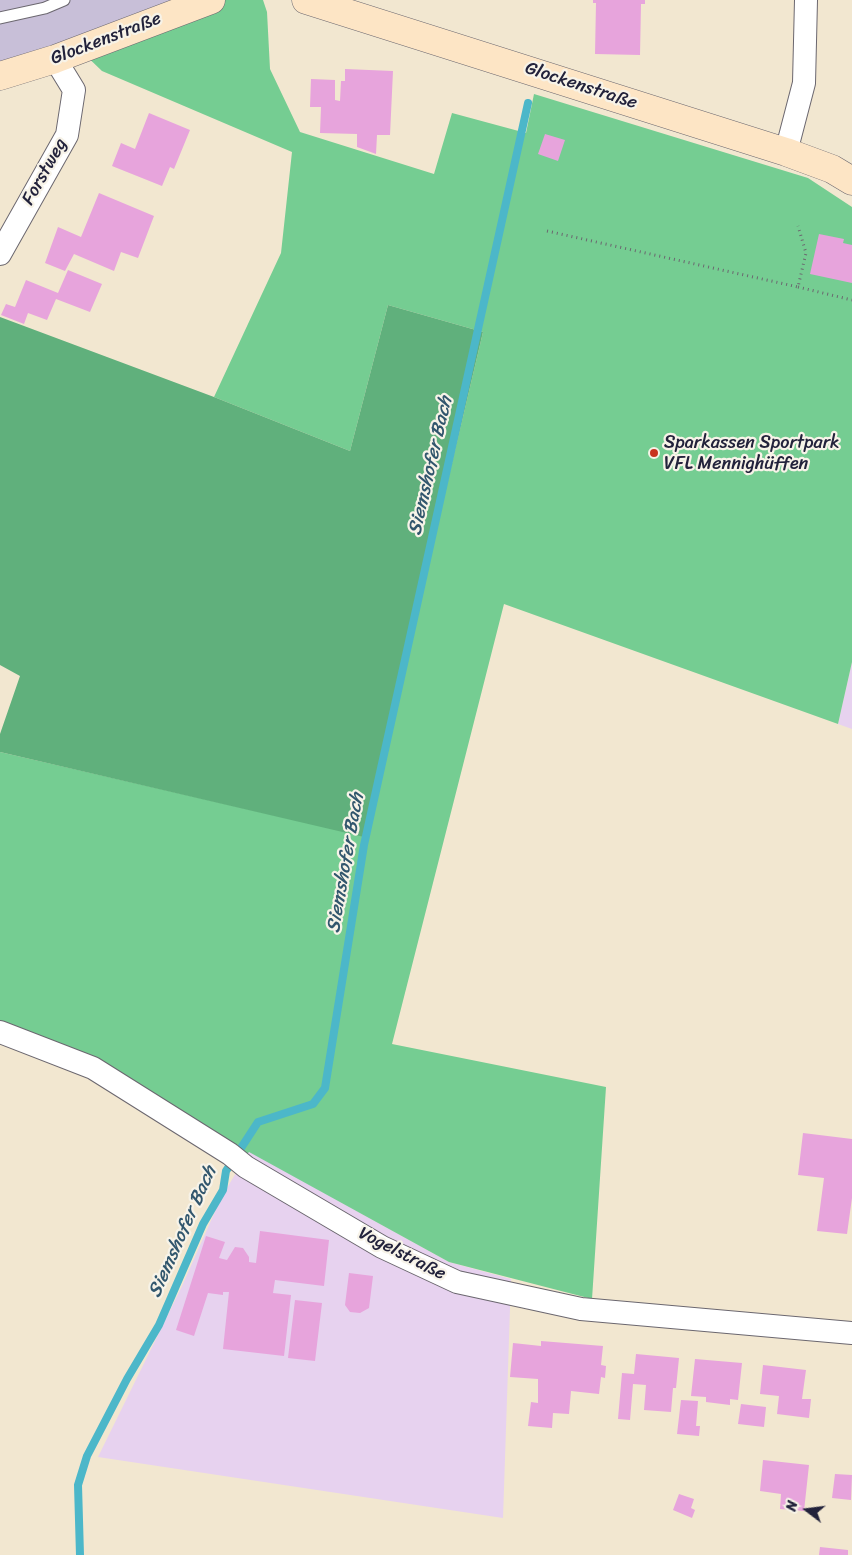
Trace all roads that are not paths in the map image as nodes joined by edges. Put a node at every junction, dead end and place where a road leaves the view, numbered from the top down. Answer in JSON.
{"nodes":[{"id":1,"x":64,"y":0,"type":"edge"},
{"id":2,"x":211,"y":0,"type":"edge"},
{"id":3,"x":306,"y":0,"type":"edge"},
{"id":4,"x":806,"y":0,"type":"edge"},
{"id":5,"x":0,"y":18,"type":"edge"},
{"id":6,"x":56,"y":59,"type":"junction"},
{"id":7,"x":0,"y":76,"type":"edge"},
{"id":8,"x":786,"y":152,"type":"junction"},
{"id":9,"x":852,"y":181,"type":"edge"},
{"id":10,"x":0,"y":254,"type":"edge"},
{"id":11,"x":0,"y":1032,"type":"edge"},
{"id":12,"x":852,"y":1333,"type":"edge"}],
"edges":[{"from":1,"to":5,"type":"lane"},
{"from":2,"to":6,"type":"street","name":"Glockenstraße"},
{"from":3,"to":8,"type":"street","name":"Glockenstraße"},
{"from":4,"to":8,"type":"street"},
{"from":6,"to":7,"type":"street","name":"Glockenstraße"},
{"from":6,"to":10,"type":"street","name":"Forstweg"},
{"from":8,"to":9,"type":"street","name":"Glockenstraße"},
{"from":11,"to":12,"type":"street","name":"Vogelstraße"}]}
